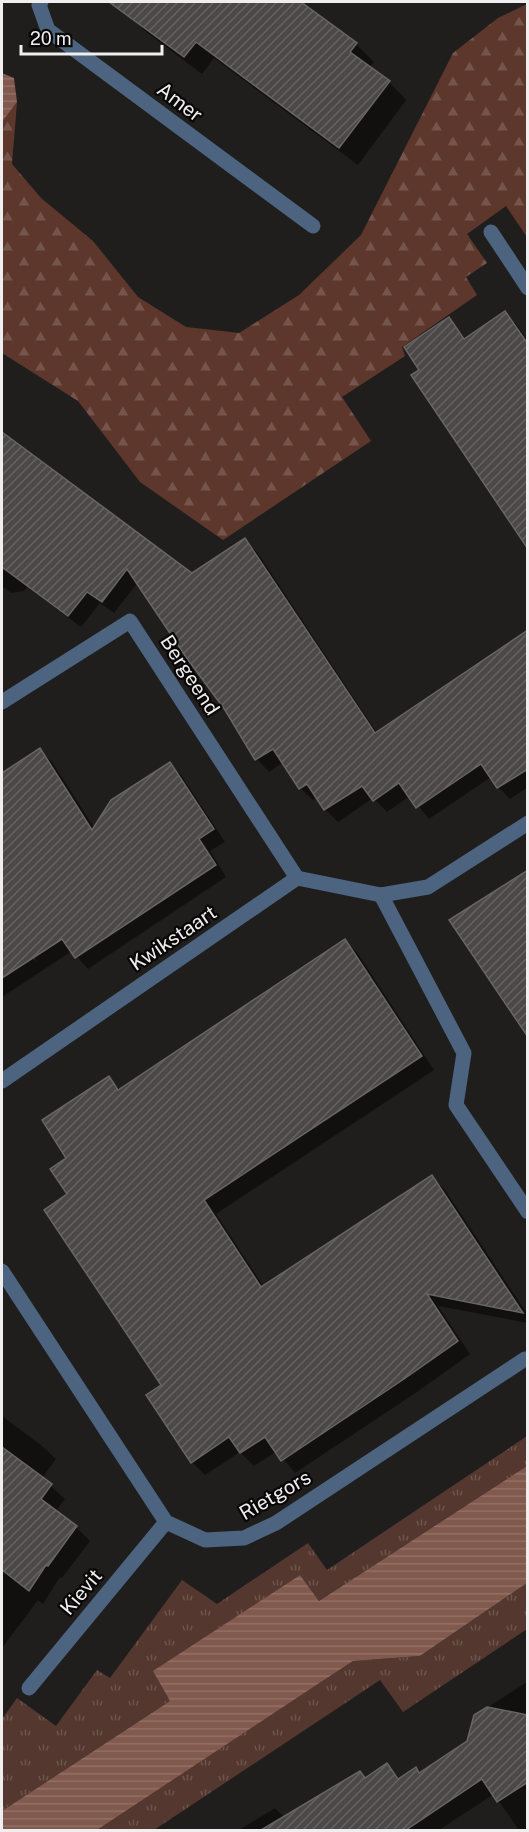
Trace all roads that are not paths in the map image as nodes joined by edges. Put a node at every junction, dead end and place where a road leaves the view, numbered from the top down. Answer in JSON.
{"nodes":[{"id":1,"x":41,"y":2,"type":"edge"},
{"id":2,"x":313,"y":226,"type":"dead end"},
{"id":3,"x":491,"y":232,"type":"dead end"},
{"id":4,"x":528,"y":288,"type":"edge"},
{"id":5,"x":2,"y":702,"type":"edge"},
{"id":6,"x":528,"y":823,"type":"edge"},
{"id":7,"x":297,"y":878,"type":"junction"},
{"id":8,"x":381,"y":895,"type":"junction"},
{"id":9,"x":2,"y":1081,"type":"edge"},
{"id":10,"x":528,"y":1212,"type":"edge"},
{"id":11,"x":2,"y":1271,"type":"edge"},
{"id":12,"x":528,"y":1359,"type":"edge"},
{"id":13,"x":166,"y":1522,"type":"junction"},
{"id":14,"x":28,"y":1688,"type":"dead end"}],
"edges":[{"from":1,"to":2,"type":"street","name":"Amer"},
{"from":3,"to":4,"type":"street"},
{"from":5,"to":7,"type":"street","name":"Bergeend"},
{"from":6,"to":8,"type":"street"},
{"from":7,"to":8,"type":"street"},
{"from":7,"to":9,"type":"street","name":"Kwikstaart"},
{"from":8,"to":10,"type":"street"},
{"from":11,"to":13,"type":"street"},
{"from":12,"to":13,"type":"street","name":"Rietgors"},
{"from":13,"to":14,"type":"street","name":"Kievit"}]}
